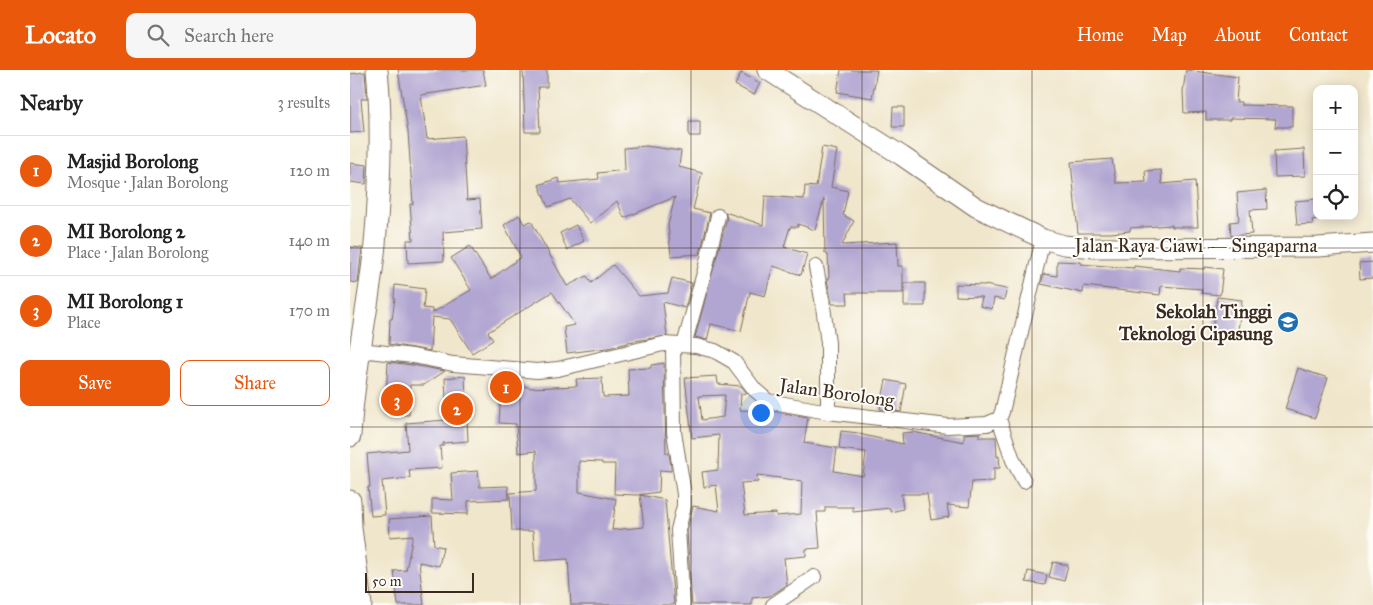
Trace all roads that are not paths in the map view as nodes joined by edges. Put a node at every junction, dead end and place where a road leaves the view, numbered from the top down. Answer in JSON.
{"nodes":[{"id":1,"x":378,"y":70,"type":"edge"},
{"id":2,"x":768,"y":70,"type":"edge"},
{"id":3,"x":718,"y":216,"type":"dead end"},
{"id":4,"x":1043,"y":239,"type":"junction"},
{"id":5,"x":1373,"y":243,"type":"edge"},
{"id":6,"x":816,"y":267,"type":"dead end"},
{"id":7,"x":679,"y":345,"type":"junction"},
{"id":8,"x":360,"y":350,"type":"junction"},
{"id":9,"x":828,"y":412,"type":"junction"},
{"id":10,"x":999,"y":419,"type":"junction"},
{"id":11,"x":350,"y":436,"type":"edge"},
{"id":12,"x":1024,"y":481,"type":"dead end"},
{"id":13,"x":350,"y":501,"type":"edge"},
{"id":14,"x":351,"y":528,"type":"edge"},
{"id":15,"x":814,"y":577,"type":"dead end"},
{"id":16,"x":361,"y":605,"type":"edge"},
{"id":17,"x":682,"y":605,"type":"edge"},
{"id":18,"x":773,"y":605,"type":"edge"}],
"edges":[{"from":1,"to":8,"type":"main road"},
{"from":2,"to":4,"type":"main road","name":"Jalan Raya Ciawi — Singaparna"},
{"from":3,"to":7,"type":"street"},
{"from":4,"to":5,"type":"main road","name":"Jalan Raya Ciawi — Singaparna"},
{"from":4,"to":10,"type":"street"},
{"from":6,"to":9,"type":"street"},
{"from":7,"to":8,"type":"street","name":"Jalan Borolong"},
{"from":7,"to":9,"type":"street","name":"Jalan Borolong"},
{"from":7,"to":17,"type":"street"},
{"from":8,"to":11,"type":"main road"},
{"from":9,"to":10,"type":"street","name":"Jalan Borolong"},
{"from":10,"to":12,"type":"street"},
{"from":13,"to":14,"type":"main road"},
{"from":14,"to":16,"type":"main road"},
{"from":15,"to":18,"type":"street"}]}
